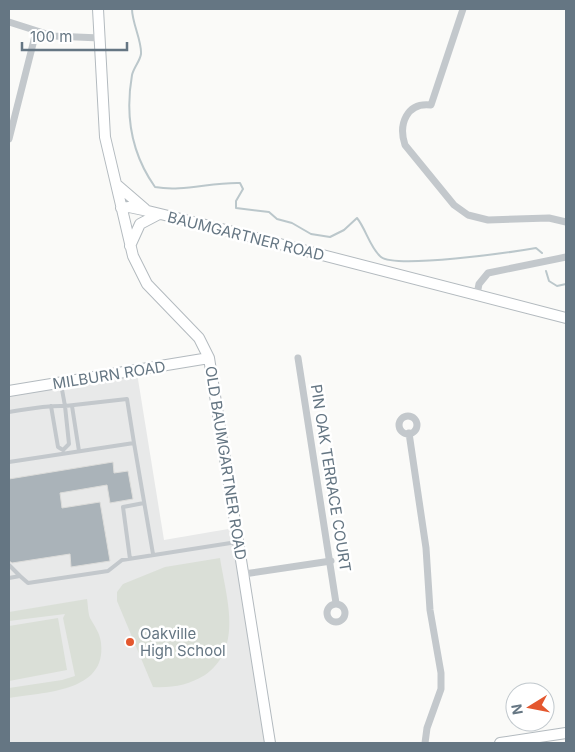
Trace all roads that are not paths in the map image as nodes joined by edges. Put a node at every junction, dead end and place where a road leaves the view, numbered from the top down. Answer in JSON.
{"nodes":[{"id":1,"x":98,"y":9,"type":"edge"},
{"id":2,"x":463,"y":9,"type":"edge"},
{"id":3,"x":9,"y":22,"type":"edge"},
{"id":4,"x":36,"y":32,"type":"junction"},
{"id":5,"x":100,"y":38,"type":"junction"},
{"id":6,"x":9,"y":137,"type":"edge"},
{"id":7,"x":115,"y":183,"type":"junction"},
{"id":8,"x":121,"y":208,"type":"junction"},
{"id":9,"x":148,"y":211,"type":"junction"},
{"id":10,"x":159,"y":214,"type":"junction"},
{"id":11,"x":566,"y":222,"type":"edge"},
{"id":12,"x":130,"y":246,"type":"junction"},
{"id":13,"x":566,"y":257,"type":"edge"},
{"id":14,"x":477,"y":294,"type":"junction"},
{"id":15,"x":566,"y":318,"type":"edge"},
{"id":16,"x":209,"y":358,"type":"junction"},
{"id":17,"x":298,"y":358,"type":"dead end"},
{"id":18,"x":61,"y":382,"type":"junction"},
{"id":19,"x":9,"y":391,"type":"edge"},
{"id":20,"x":51,"y":406,"type":"junction"},
{"id":21,"x":65,"y":406,"type":"junction"},
{"id":22,"x":72,"y":406,"type":"junction"},
{"id":23,"x":9,"y":412,"type":"edge"},
{"id":24,"x":409,"y":433,"type":"dead end"},
{"id":25,"x":134,"y":443,"type":"junction"},
{"id":26,"x":79,"y":451,"type":"junction"},
{"id":27,"x":9,"y":462,"type":"edge"},
{"id":28,"x":144,"y":503,"type":"junction"},
{"id":29,"x":239,"y":542,"type":"junction"},
{"id":30,"x":153,"y":554,"type":"junction"},
{"id":31,"x":130,"y":559,"type":"junction"},
{"id":32,"x":331,"y":561,"type":"junction"},
{"id":33,"x":9,"y":565,"type":"edge"},
{"id":34,"x":244,"y":574,"type":"junction"},
{"id":35,"x":20,"y":576,"type":"junction"},
{"id":36,"x":9,"y":578,"type":"edge"},
{"id":37,"x":336,"y":603,"type":"dead end"},
{"id":38,"x":566,"y":733,"type":"edge"},
{"id":39,"x":270,"y":743,"type":"edge"},
{"id":40,"x":425,"y":743,"type":"edge"},
{"id":41,"x":500,"y":743,"type":"edge"}],
"edges":[{"from":1,"to":5,"type":"street"},
{"from":2,"to":11,"type":"street"},
{"from":3,"to":4,"type":"street"},
{"from":4,"to":5,"type":"street"},
{"from":4,"to":6,"type":"street"},
{"from":5,"to":7,"type":"street"},
{"from":7,"to":8,"type":"street"},
{"from":7,"to":9,"type":"street"},
{"from":8,"to":9,"type":"street","name":"BAUMGARTNER ROAD"},
{"from":8,"to":12,"type":"street","name":"OLD BAUMGARTNER ROAD"},
{"from":9,"to":10,"type":"street","name":"BAUMGARTNER ROAD"},
{"from":10,"to":12,"type":"street"},
{"from":10,"to":14,"type":"street","name":"BAUMGARTNER ROAD"},
{"from":12,"to":16,"type":"street","name":"OLD BAUMGARTNER ROAD"},
{"from":13,"to":14,"type":"street"},
{"from":14,"to":15,"type":"street","name":"BAUMGARTNER ROAD"},
{"from":16,"to":18,"type":"street","name":"MILBURN ROAD"},
{"from":16,"to":29,"type":"street","name":"OLD BAUMGARTNER ROAD"},
{"from":17,"to":32,"type":"street","name":"PIN OAK TERRACE COURT"},
{"from":18,"to":19,"type":"street","name":"MILBURN ROAD"},
{"from":18,"to":21,"type":"lane"},
{"from":20,"to":21,"type":"lane"},
{"from":20,"to":21,"type":"lane"},
{"from":20,"to":23,"type":"lane"},
{"from":21,"to":22,"type":"lane"},
{"from":22,"to":25,"type":"lane"},
{"from":22,"to":26,"type":"lane"},
{"from":24,"to":40,"type":"street"},
{"from":25,"to":26,"type":"lane"},
{"from":25,"to":28,"type":"lane"},
{"from":26,"to":27,"type":"lane"},
{"from":28,"to":30,"type":"lane"},
{"from":28,"to":31,"type":"lane"},
{"from":29,"to":30,"type":"lane"},
{"from":29,"to":34,"type":"street","name":"OLD BAUMGARTNER ROAD"},
{"from":30,"to":31,"type":"lane"},
{"from":31,"to":35,"type":"lane"},
{"from":32,"to":34,"type":"street"},
{"from":32,"to":37,"type":"street","name":"PIN OAK TERRACE COURT"},
{"from":33,"to":35,"type":"lane"},
{"from":34,"to":39,"type":"street","name":"OLD BAUMGARTNER ROAD"},
{"from":35,"to":36,"type":"lane"},
{"from":38,"to":41,"type":"street"}]}
